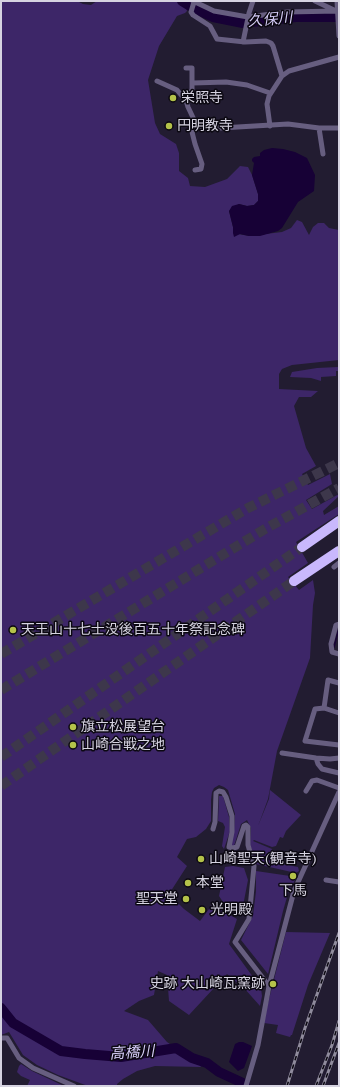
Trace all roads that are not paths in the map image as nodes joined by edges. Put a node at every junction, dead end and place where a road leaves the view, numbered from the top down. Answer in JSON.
{"nodes":[{"id":1,"x":254,"y":1,"type":"edge"},
{"id":2,"x":315,"y":1,"type":"edge"},
{"id":3,"x":337,"y":1,"type":"edge"},
{"id":4,"x":193,"y":4,"type":"edge"},
{"id":5,"x":337,"y":15,"type":"junction"},
{"id":6,"x":248,"y":21,"type":"junction"},
{"id":7,"x":339,"y":36,"type":"edge"},
{"id":8,"x":243,"y":42,"type":"junction"},
{"id":9,"x":339,"y":57,"type":"edge"},
{"id":10,"x":186,"y":68,"type":"dead end"},
{"id":11,"x":282,"y":76,"type":"junction"},
{"id":12,"x":157,"y":81,"type":"dead end"},
{"id":13,"x":192,"y":83,"type":"junction"},
{"id":14,"x":270,"y":93,"type":"junction"},
{"id":15,"x":185,"y":97,"type":"junction"},
{"id":16,"x":197,"y":126,"type":"junction"},
{"id":17,"x":270,"y":126,"type":"junction"},
{"id":18,"x":319,"y":128,"type":"junction"},
{"id":19,"x":339,"y":128,"type":"edge"},
{"id":20,"x":324,"y":154,"type":"dead end"},
{"id":21,"x":195,"y":170,"type":"dead end"},
{"id":22,"x":339,"y":521,"type":"edge"},
{"id":23,"x":302,"y":547,"type":"tunnel mouth"},
{"id":24,"x":339,"y":550,"type":"edge"},
{"id":25,"x":294,"y":581,"type":"tunnel mouth"},
{"id":26,"x":339,"y":624,"type":"edge"},
{"id":27,"x":339,"y":654,"type":"edge"},
{"id":28,"x":339,"y":683,"type":"edge"},
{"id":29,"x":324,"y":708,"type":"junction"},
{"id":30,"x":339,"y":713,"type":"edge"},
{"id":31,"x":339,"y":745,"type":"edge"},
{"id":32,"x":282,"y":753,"type":"dead end"},
{"id":33,"x":316,"y":758,"type":"junction"},
{"id":34,"x":339,"y":758,"type":"edge"},
{"id":35,"x":339,"y":773,"type":"edge"},
{"id":36,"x":339,"y":788,"type":"edge"},
{"id":37,"x":306,"y":791,"type":"dead end"},
{"id":38,"x":339,"y":792,"type":"edge"},
{"id":39,"x":213,"y":829,"type":"dead end"},
{"id":40,"x":326,"y":880,"type":"dead end"},
{"id":41,"x":339,"y":882,"type":"edge"},
{"id":42,"x":269,"y":986,"type":"junction"},
{"id":43,"x":1,"y":1038,"type":"edge"},
{"id":44,"x":74,"y":1086,"type":"edge"},
{"id":45,"x":246,"y":1086,"type":"edge"}],
"edges":[{"from":1,"to":6,"type":"street"},
{"from":2,"to":5,"type":"street"},
{"from":3,"to":5,"type":"street"},
{"from":4,"to":6,"type":"street"},
{"from":4,"to":8,"type":"street"},
{"from":5,"to":6,"type":"street"},
{"from":5,"to":7,"type":"street"},
{"from":6,"to":8,"type":"street"},
{"from":8,"to":11,"type":"street"},
{"from":9,"to":11,"type":"street"},
{"from":10,"to":13,"type":"street"},
{"from":11,"to":14,"type":"street"},
{"from":12,"to":15,"type":"street"},
{"from":13,"to":14,"type":"street"},
{"from":13,"to":15,"type":"street"},
{"from":14,"to":17,"type":"street"},
{"from":15,"to":16,"type":"street"},
{"from":16,"to":17,"type":"street"},
{"from":16,"to":21,"type":"street"},
{"from":17,"to":18,"type":"street"},
{"from":18,"to":19,"type":"street"},
{"from":18,"to":20,"type":"street"},
{"from":22,"to":23,"type":"highway"},
{"from":24,"to":25,"type":"highway"},
{"from":26,"to":27,"type":"street"},
{"from":28,"to":29,"type":"street"},
{"from":29,"to":30,"type":"street"},
{"from":29,"to":31,"type":"street"},
{"from":32,"to":33,"type":"street"},
{"from":33,"to":34,"type":"street"},
{"from":33,"to":35,"type":"street"},
{"from":36,"to":37,"type":"street"},
{"from":38,"to":42,"type":"street"},
{"from":39,"to":42,"type":"street"},
{"from":40,"to":41,"type":"street"},
{"from":42,"to":45,"type":"street"},
{"from":43,"to":44,"type":"street"}]}
